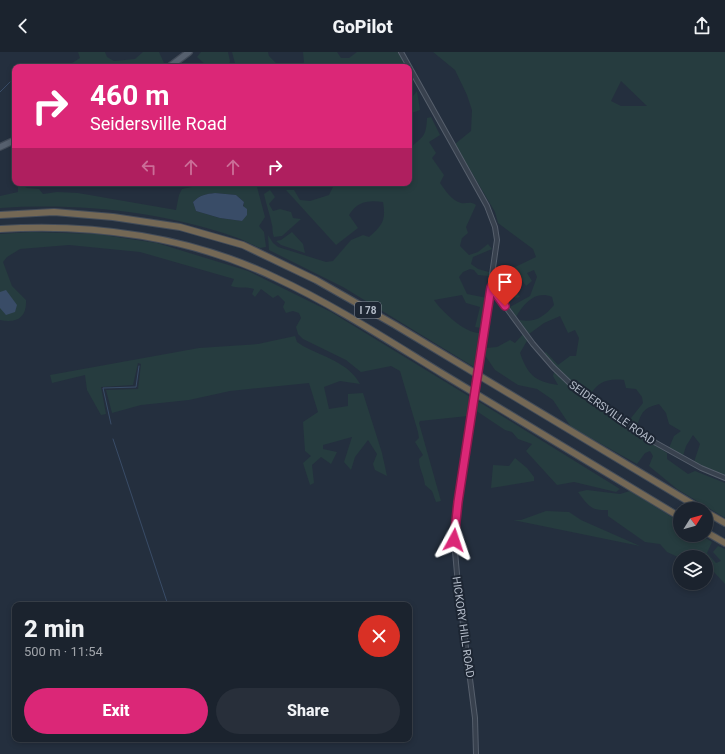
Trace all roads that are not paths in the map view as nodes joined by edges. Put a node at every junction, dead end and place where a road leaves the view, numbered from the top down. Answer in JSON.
{"nodes":[{"id":1,"x":190,"y":52,"type":"edge"},
{"id":2,"x":401,"y":52,"type":"edge"},
{"id":3,"x":173,"y":64,"type":"edge"},
{"id":4,"x":408,"y":64,"type":"edge"},
{"id":5,"x":412,"y":72,"type":"edge"},
{"id":6,"x":12,"y":141,"type":"edge"},
{"id":7,"x":0,"y":147,"type":"edge"},
{"id":8,"x":0,"y":215,"type":"edge"},
{"id":9,"x":0,"y":229,"type":"edge"},
{"id":10,"x":491,"y":287,"type":"junction"},
{"id":11,"x":725,"y":478,"type":"edge"},
{"id":12,"x":689,"y":502,"type":"edge"},
{"id":13,"x":673,"y":513,"type":"edge"},
{"id":14,"x":713,"y":516,"type":"edge"},
{"id":15,"x":725,"y":524,"type":"edge"},
{"id":16,"x":713,"y":536,"type":"edge"},
{"id":17,"x":725,"y":543,"type":"edge"},
{"id":18,"x":476,"y":754,"type":"edge"}],
"edges":[{"from":1,"to":3,"type":"main road"},
{"from":2,"to":4,"type":"street"},
{"from":5,"to":10,"type":"street"},
{"from":6,"to":7,"type":"main road"},
{"from":8,"to":12,"type":"highway","number":"I 78"},
{"from":9,"to":13,"type":"highway","number":"I 78"},
{"from":10,"to":11,"type":"street","name":"SEIDERSVILLE ROAD"},
{"from":10,"to":18,"type":"street","name":"HICKORY HILL ROAD","bridge":true},
{"from":14,"to":15,"type":"highway"},
{"from":16,"to":17,"type":"highway"}]}
